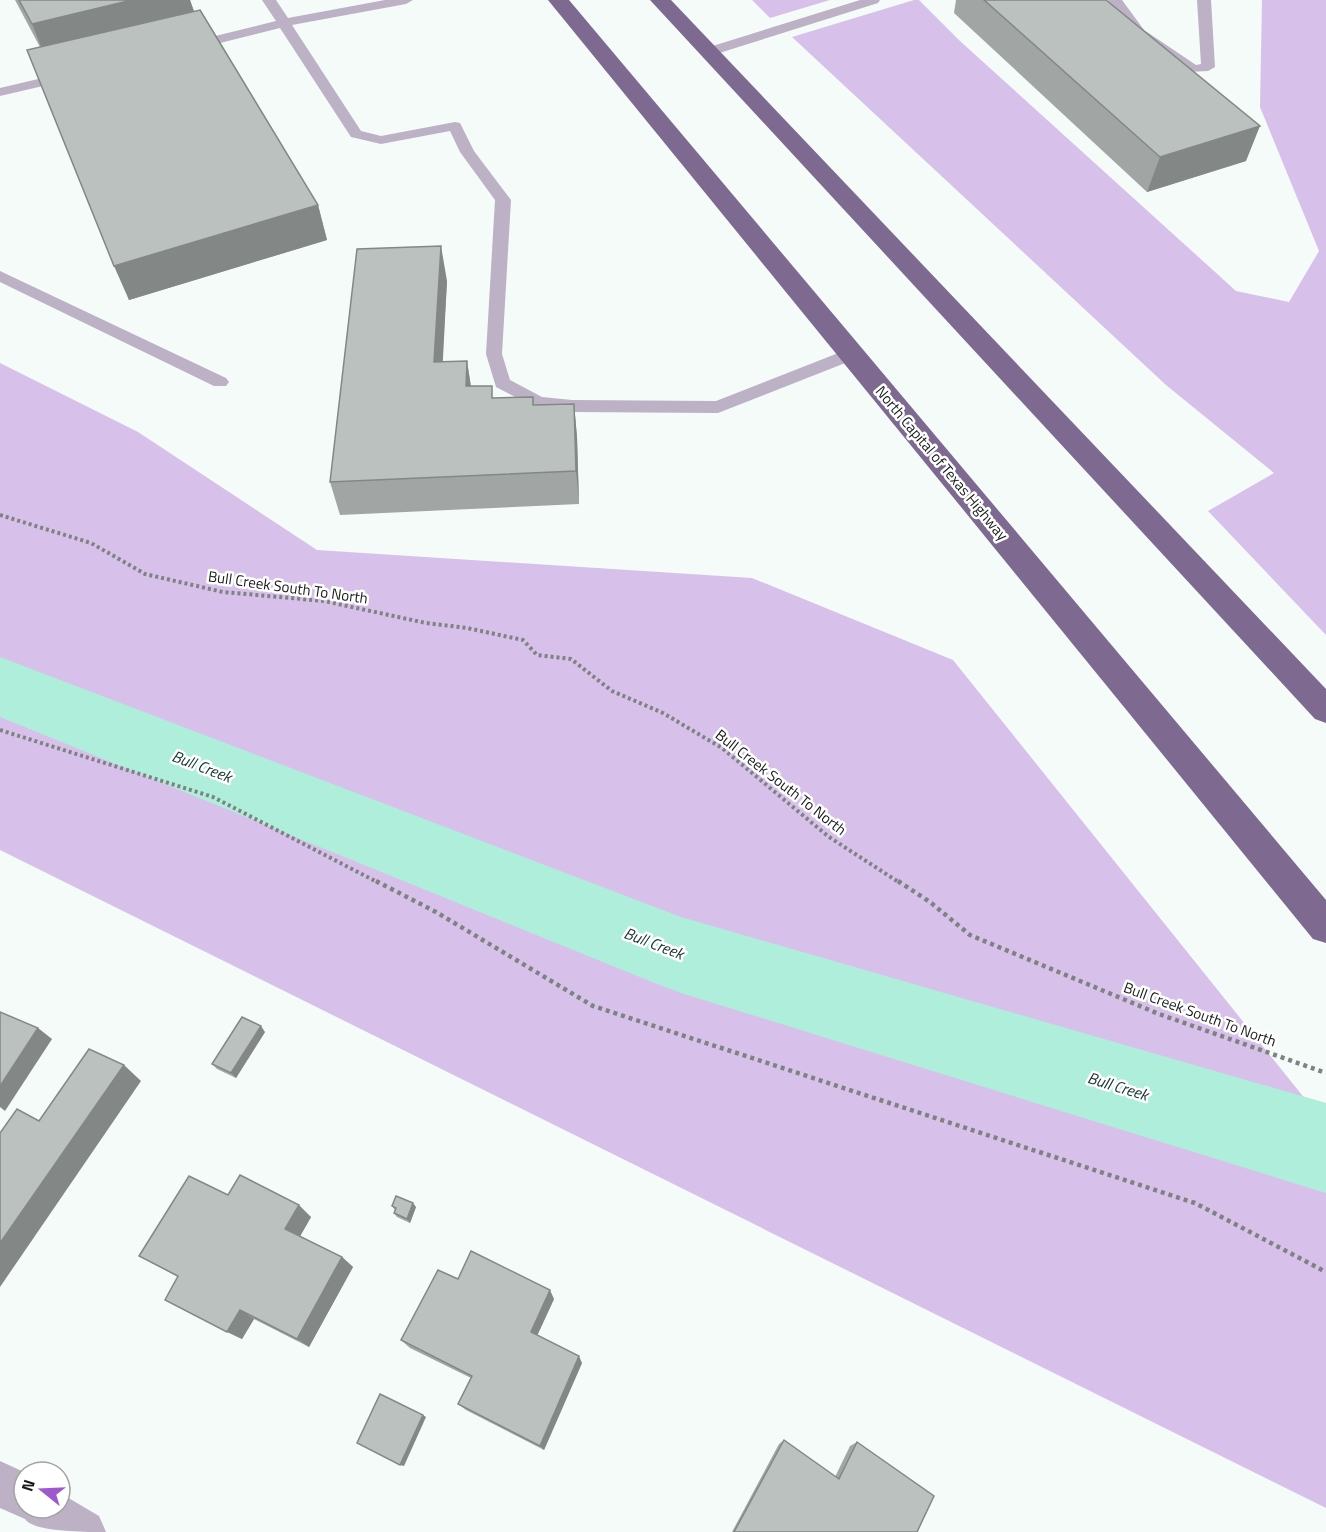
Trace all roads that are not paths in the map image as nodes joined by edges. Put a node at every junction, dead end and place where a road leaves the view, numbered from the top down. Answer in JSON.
{"nodes":[{"id":1,"x":268,"y":0,"type":"edge"},
{"id":2,"x":406,"y":0,"type":"edge"},
{"id":3,"x":558,"y":0,"type":"edge"},
{"id":4,"x":660,"y":0,"type":"edge"},
{"id":5,"x":873,"y":0,"type":"edge"},
{"id":6,"x":1115,"y":0,"type":"edge"},
{"id":7,"x":1204,"y":0,"type":"edge"},
{"id":8,"x":376,"y":3,"type":"edge"},
{"id":9,"x":284,"y":23,"type":"junction"},
{"id":10,"x":182,"y":48,"type":"edge"},
{"id":11,"x":708,"y":52,"type":"junction"},
{"id":12,"x":80,"y":73,"type":"edge"},
{"id":13,"x":0,"y":92,"type":"edge"},
{"id":14,"x":0,"y":276,"type":"edge"},
{"id":15,"x":852,"y":354,"type":"junction"},
{"id":16,"x":220,"y":382,"type":"dead end"},
{"id":17,"x":1326,"y":710,"type":"edge"},
{"id":18,"x":1326,"y":927,"type":"edge"},
{"id":19,"x":63,"y":1520,"type":"edge"},
{"id":20,"x":83,"y":1532,"type":"edge"}],
"edges":[{"from":1,"to":9,"type":"lane"},
{"from":2,"to":8,"type":"lane"},
{"from":3,"to":15,"type":"highway","name":"North Capital of Texas Highway"},
{"from":4,"to":11,"type":"highway"},
{"from":5,"to":11,"type":"lane"},
{"from":6,"to":7,"type":"lane"},
{"from":8,"to":9,"type":"lane"},
{"from":9,"to":10,"type":"lane"},
{"from":9,"to":15,"type":"lane"},
{"from":11,"to":17,"type":"highway"},
{"from":12,"to":13,"type":"lane"},
{"from":14,"to":16,"type":"lane"},
{"from":15,"to":18,"type":"highway","name":"North Capital of Texas Highway"},
{"from":19,"to":20,"type":"street"}]}
